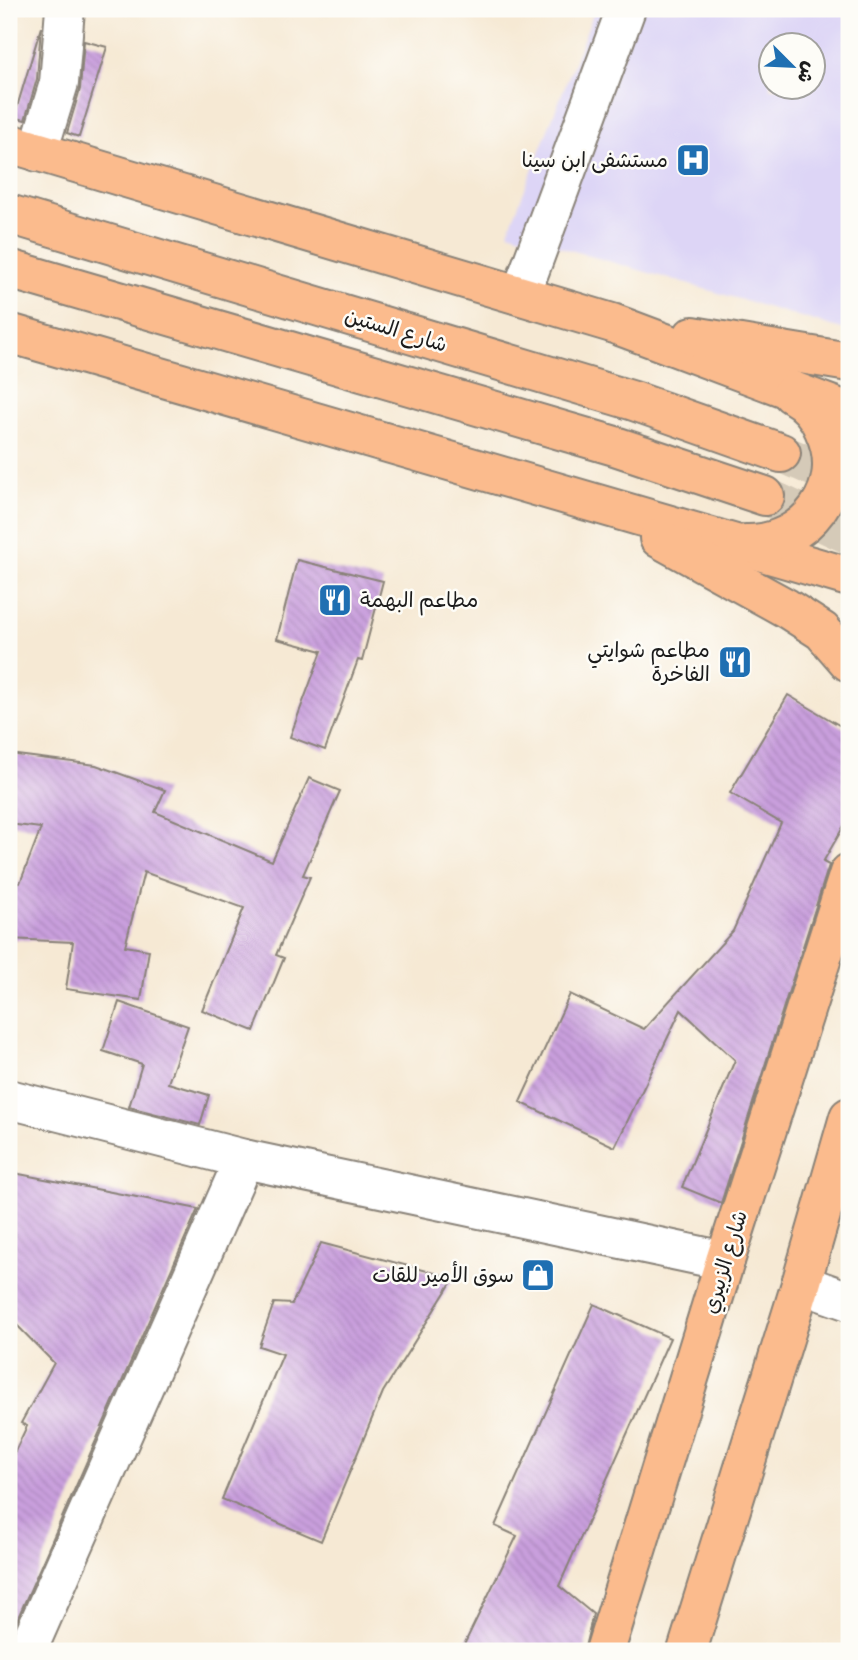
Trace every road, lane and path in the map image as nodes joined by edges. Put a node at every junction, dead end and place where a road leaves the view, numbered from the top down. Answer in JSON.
{"nodes":[{"id":1,"x":65,"y":9,"type":"edge"},
{"id":2,"x":626,"y":9,"type":"edge"},
{"id":3,"x":23,"y":148,"type":"edge"},
{"id":4,"x":9,"y":214,"type":"edge"},
{"id":5,"x":9,"y":269,"type":"edge"},
{"id":6,"x":522,"y":294,"type":"junction"},
{"id":7,"x":612,"y":323,"type":"junction"},
{"id":8,"x":9,"y":333,"type":"edge"},
{"id":9,"x":849,"y":362,"type":"edge"},
{"id":10,"x":776,"y":386,"type":"junction"},
{"id":11,"x":849,"y":412,"type":"edge"},
{"id":12,"x":780,"y":453,"type":"tunnel mouth"},
{"id":13,"x":765,"y":496,"type":"tunnel mouth"},
{"id":14,"x":599,"y":505,"type":"junction"},
{"id":15,"x":726,"y":541,"type":"junction"},
{"id":16,"x":849,"y":577,"type":"edge"},
{"id":17,"x":849,"y":662,"type":"edge"},
{"id":18,"x":849,"y":873,"type":"edge"},
{"id":19,"x":9,"y":1099,"type":"edge"},
{"id":20,"x":849,"y":1117,"type":"edge"},
{"id":21,"x":244,"y":1159,"type":"junction"},
{"id":22,"x":726,"y":1261,"type":"junction"},
{"id":23,"x":801,"y":1284,"type":"junction"},
{"id":24,"x":849,"y":1301,"type":"edge"},
{"id":25,"x":27,"y":1651,"type":"edge"},
{"id":26,"x":605,"y":1651,"type":"edge"},
{"id":27,"x":687,"y":1651,"type":"edge"}],
"edges":[{"from":1,"to":3,"type":"street"},
{"from":2,"to":6,"type":"street"},
{"from":3,"to":6,"type":"main road"},
{"from":4,"to":12,"type":"main road","name":"شارع الستين"},
{"from":5,"to":13,"type":"main road"},
{"from":6,"to":7,"type":"main road"},
{"from":7,"to":9,"type":"main road"},
{"from":7,"to":10,"type":"main road"},
{"from":8,"to":14,"type":"main road"},
{"from":10,"to":11,"type":"main road"},
{"from":10,"to":15,"type":"main road"},
{"from":14,"to":15,"type":"main road"},
{"from":14,"to":17,"type":"main road"},
{"from":15,"to":16,"type":"main road"},
{"from":18,"to":22,"type":"main road","name":"شارع الزبيري"},
{"from":19,"to":21,"type":"street"},
{"from":20,"to":23,"type":"main road"},
{"from":21,"to":22,"type":"street"},
{"from":21,"to":25,"type":"street"},
{"from":22,"to":26,"type":"main road","name":"شارع الزبيري"},
{"from":23,"to":24,"type":"street"},
{"from":23,"to":27,"type":"main road"}]}
